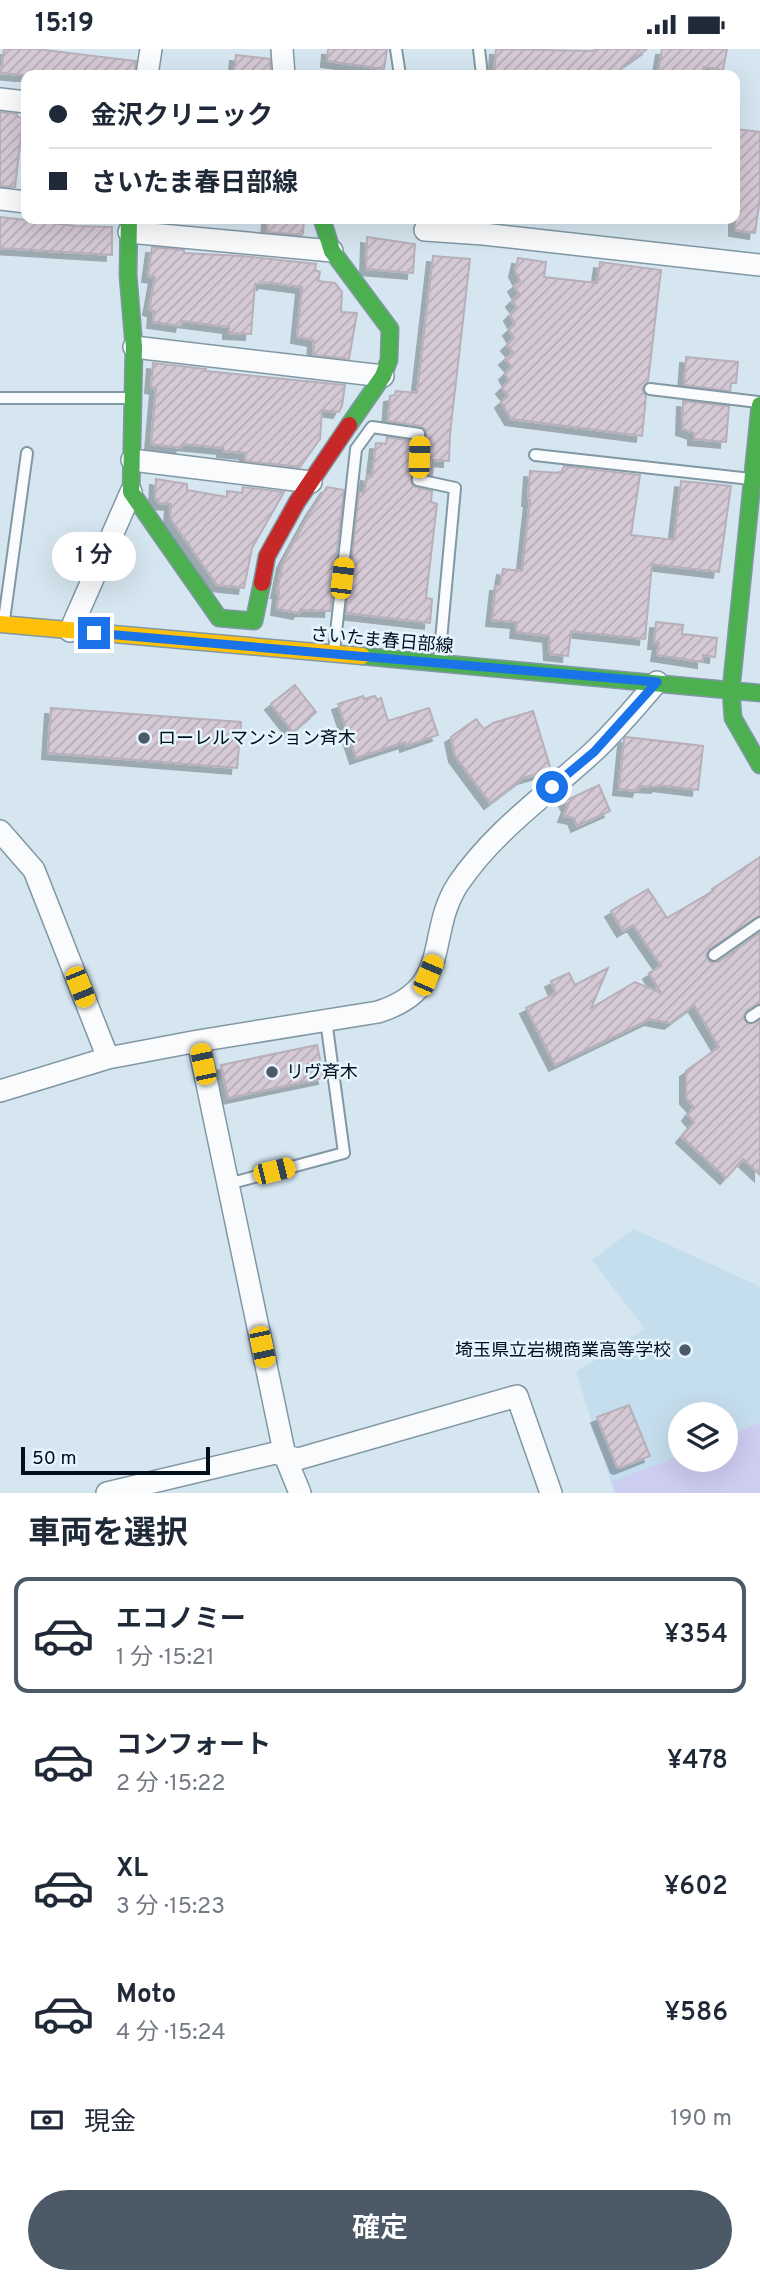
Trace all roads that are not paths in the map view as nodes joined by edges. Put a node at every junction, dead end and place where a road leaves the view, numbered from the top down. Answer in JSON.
{"nodes":[{"id":1,"x":150,"y":49,"type":"edge"},
{"id":2,"x":282,"y":49,"type":"edge"},
{"id":3,"x":396,"y":49,"type":"edge"},
{"id":4,"x":479,"y":49,"type":"edge"},
{"id":5,"x":148,"y":70,"type":"edge"},
{"id":6,"x":284,"y":70,"type":"edge"},
{"id":7,"x":399,"y":70,"type":"edge"},
{"id":8,"x":481,"y":70,"type":"edge"},
{"id":9,"x":0,"y":99,"type":"edge"},
{"id":10,"x":21,"y":101,"type":"edge"},
{"id":11,"x":0,"y":199,"type":"edge"},
{"id":12,"x":21,"y":201,"type":"edge"},
{"id":13,"x":323,"y":224,"type":"edge"},
{"id":14,"x":424,"y":224,"type":"edge"},
{"id":15,"x":129,"y":225,"type":"edge"},
{"id":16,"x":332,"y":251,"type":"junction"},
{"id":17,"x":760,"y":265,"type":"edge"},
{"id":18,"x":134,"y":347,"type":"junction"},
{"id":19,"x":383,"y":376,"type":"junction"},
{"id":20,"x":650,"y":389,"type":"dead end"},
{"id":21,"x":0,"y":398,"type":"edge"},
{"id":22,"x":134,"y":398,"type":"junction"},
{"id":23,"x":760,"y":404,"type":"edge"},
{"id":24,"x":27,"y":453,"type":"dead end"},
{"id":25,"x":535,"y":455,"type":"dead end"},
{"id":26,"x":132,"y":460,"type":"junction"},
{"id":27,"x":752,"y":479,"type":"junction"},
{"id":28,"x":311,"y":482,"type":"junction"},
{"id":29,"x":131,"y":492,"type":"junction"},
{"id":30,"x":2,"y":625,"type":"edge"},
{"id":31,"x":70,"y":631,"type":"junction"},
{"id":32,"x":333,"y":655,"type":"junction"},
{"id":33,"x":438,"y":664,"type":"junction"},
{"id":34,"x":657,"y":682,"type":"junction"},
{"id":35,"x":731,"y":690,"type":"junction"},
{"id":36,"x":760,"y":693,"type":"edge"},
{"id":37,"x":760,"y":765,"type":"edge"},
{"id":38,"x":0,"y":831,"type":"edge"},
{"id":39,"x":760,"y":923,"type":"edge"},
{"id":40,"x":714,"y":955,"type":"dead end"},
{"id":41,"x":326,"y":1020,"type":"junction"},
{"id":42,"x":198,"y":1041,"type":"junction"},
{"id":43,"x":108,"y":1058,"type":"junction"},
{"id":44,"x":0,"y":1091,"type":"edge"},
{"id":45,"x":228,"y":1184,"type":"junction"},
{"id":46,"x":285,"y":1456,"type":"junction"},
{"id":47,"x":107,"y":1493,"type":"edge"},
{"id":48,"x":300,"y":1493,"type":"edge"},
{"id":49,"x":551,"y":1493,"type":"edge"}],
"edges":[{"from":1,"to":5,"type":"street"},
{"from":2,"to":6,"type":"street"},
{"from":3,"to":7,"type":"lane"},
{"from":4,"to":8,"type":"lane"},
{"from":9,"to":10,"type":"street"},
{"from":11,"to":12,"type":"street"},
{"from":13,"to":16,"type":"street"},
{"from":14,"to":17,"type":"street"},
{"from":15,"to":16,"type":"street"},
{"from":15,"to":18,"type":"street"},
{"from":16,"to":19,"type":"street"},
{"from":18,"to":19,"type":"street"},
{"from":18,"to":22,"type":"street"},
{"from":19,"to":28,"type":"street"},
{"from":20,"to":23,"type":"lane"},
{"from":21,"to":22,"type":"lane"},
{"from":22,"to":26,"type":"street"},
{"from":23,"to":27,"type":"street"},
{"from":24,"to":30,"type":"lane"},
{"from":25,"to":27,"type":"lane"},
{"from":26,"to":28,"type":"street"},
{"from":26,"to":29,"type":"street"},
{"from":27,"to":35,"type":"street"},
{"from":28,"to":29,"type":"street"},
{"from":29,"to":31,"type":"street"},
{"from":30,"to":31,"type":"street","name":"さいたま春日部線"},
{"from":31,"to":32,"type":"street","name":"さいたま春日部線"},
{"from":32,"to":33,"type":"street","name":"さいたま春日部線"},
{"from":32,"to":33,"type":"lane"},
{"from":33,"to":34,"type":"street","name":"さいたま春日部線"},
{"from":34,"to":35,"type":"street","name":"さいたま春日部線"},
{"from":34,"to":41,"type":"street"},
{"from":35,"to":36,"type":"street","name":"さいたま春日部線"},
{"from":35,"to":37,"type":"street"},
{"from":38,"to":43,"type":"street"},
{"from":39,"to":40,"type":"lane"},
{"from":41,"to":42,"type":"street"},
{"from":41,"to":45,"type":"lane"},
{"from":42,"to":43,"type":"street"},
{"from":42,"to":45,"type":"street"},
{"from":43,"to":44,"type":"street"},
{"from":45,"to":46,"type":"street"},
{"from":46,"to":47,"type":"street"},
{"from":46,"to":48,"type":"street"},
{"from":46,"to":49,"type":"street"}]}
